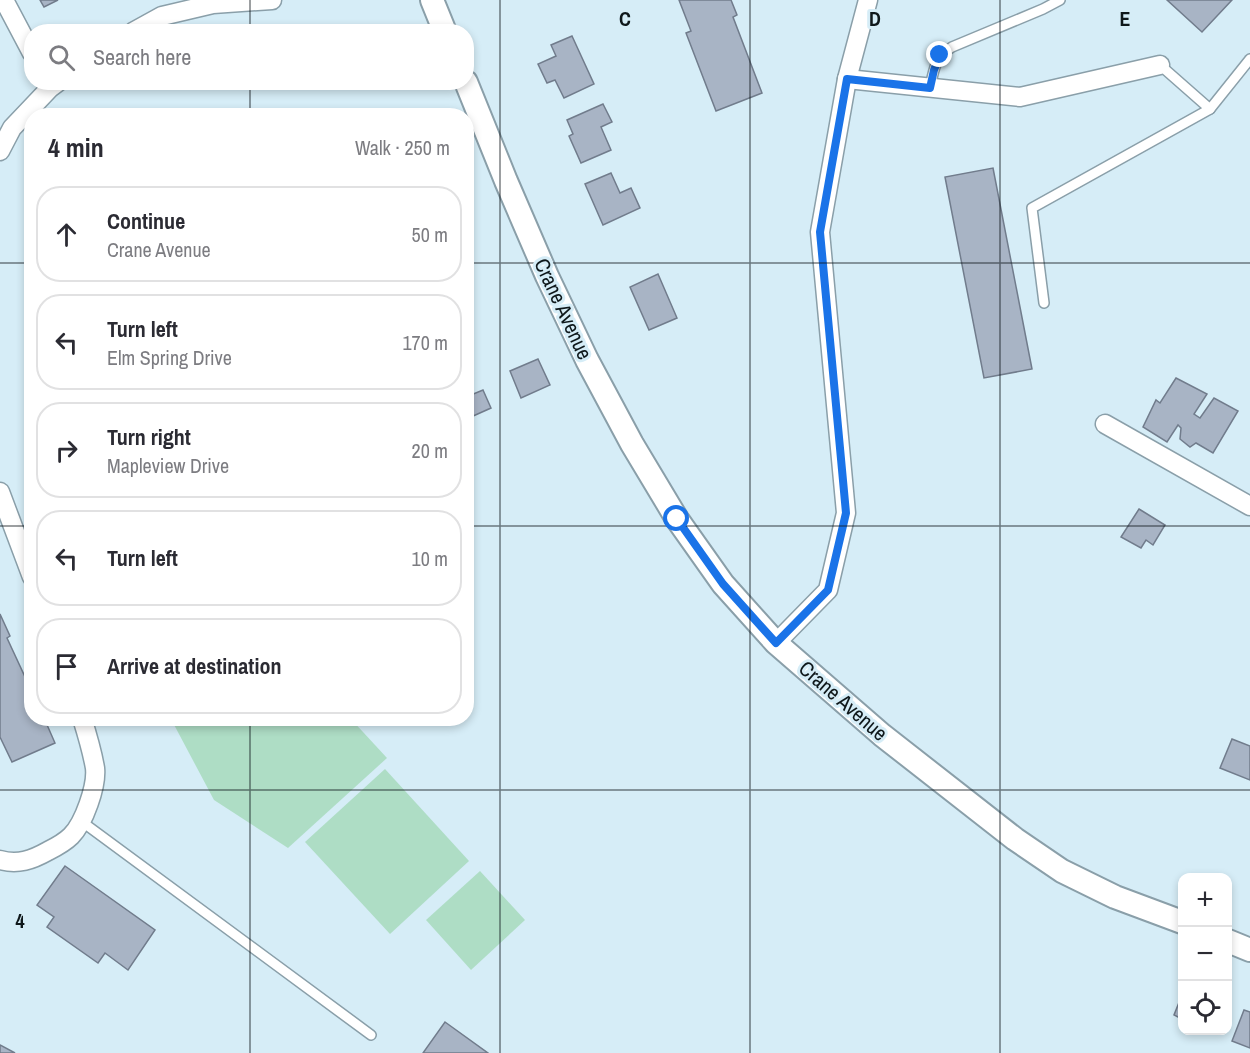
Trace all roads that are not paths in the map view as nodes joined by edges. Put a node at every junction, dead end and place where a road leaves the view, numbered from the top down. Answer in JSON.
{"nodes":[{"id":1,"x":4,"y":0,"type":"edge"},
{"id":2,"x":272,"y":0,"type":"edge"},
{"id":3,"x":432,"y":0,"type":"edge"},
{"id":4,"x":868,"y":0,"type":"edge"},
{"id":5,"x":1060,"y":0,"type":"edge"},
{"id":6,"x":148,"y":24,"type":"edge"},
{"id":7,"x":442,"y":24,"type":"edge"},
{"id":8,"x":24,"y":38,"type":"edge"},
{"id":9,"x":1250,"y":59,"type":"edge"},
{"id":10,"x":1160,"y":65,"type":"joint"},
{"id":11,"x":847,"y":79,"type":"junction"},
{"id":12,"x":930,"y":88,"type":"junction"},
{"id":13,"x":48,"y":90,"type":"edge"},
{"id":14,"x":469,"y":90,"type":"edge"},
{"id":15,"x":36,"y":108,"type":"edge"},
{"id":16,"x":1210,"y":109,"type":"junction"},
{"id":17,"x":24,"y":119,"type":"edge"},
{"id":18,"x":0,"y":151,"type":"edge"},
{"id":19,"x":1044,"y":303,"type":"dead end"},
{"id":20,"x":1105,"y":424,"type":"dead end"},
{"id":21,"x":0,"y":492,"type":"edge"},
{"id":22,"x":1250,"y":506,"type":"edge"},
{"id":23,"x":24,"y":556,"type":"edge"},
{"id":24,"x":776,"y":643,"type":"junction"},
{"id":25,"x":84,"y":726,"type":"edge"},
{"id":26,"x":81,"y":821,"type":"junction"},
{"id":27,"x":0,"y":860,"type":"edge"},
{"id":28,"x":1178,"y":921,"type":"edge"},
{"id":29,"x":1232,"y":942,"type":"edge"},
{"id":30,"x":1250,"y":950,"type":"edge"},
{"id":31,"x":372,"y":1035,"type":"dead end"}],
"edges":[{"from":1,"to":8,"type":"street"},
{"from":2,"to":6,"type":"street"},
{"from":3,"to":7,"type":"street"},
{"from":4,"to":11,"type":"street"},
{"from":5,"to":12,"type":"lane"},
{"from":9,"to":16,"type":"lane"},
{"from":10,"to":12,"type":"street"},
{"from":10,"to":16,"type":"lane"},
{"from":11,"to":12,"type":"street"},
{"from":11,"to":24,"type":"street"},
{"from":13,"to":15,"type":"street"},
{"from":14,"to":24,"type":"street","name":"Crane Avenue"},
{"from":16,"to":19,"type":"lane"},
{"from":17,"to":18,"type":"street"},
{"from":20,"to":22,"type":"street"},
{"from":21,"to":23,"type":"street"},
{"from":24,"to":28,"type":"street","name":"Crane Avenue"},
{"from":25,"to":26,"type":"street"},
{"from":26,"to":27,"type":"street"},
{"from":26,"to":31,"type":"lane"},
{"from":29,"to":30,"type":"street"}]}
